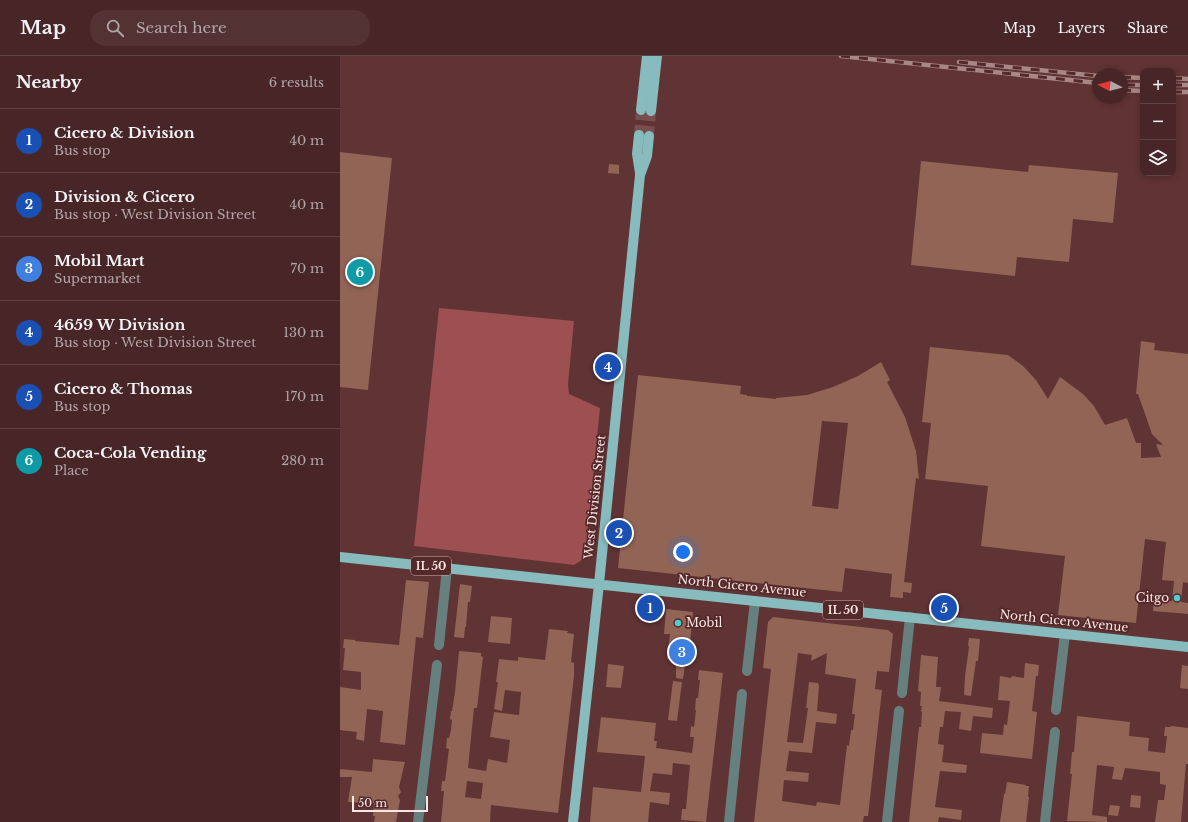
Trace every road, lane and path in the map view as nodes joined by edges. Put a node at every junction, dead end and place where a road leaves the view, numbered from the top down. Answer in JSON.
{"nodes":[{"id":1,"x":647,"y":56,"type":"edge"},
{"id":2,"x":657,"y":56,"type":"edge"},
{"id":3,"x":644,"y":136,"type":"tunnel mouth"},
{"id":4,"x":340,"y":557,"type":"edge"},
{"id":5,"x":447,"y":568,"type":"junction"},
{"id":6,"x":599,"y":584,"type":"junction"},
{"id":7,"x":755,"y":601,"type":"junction"},
{"id":8,"x":910,"y":617,"type":"junction"},
{"id":9,"x":1065,"y":634,"type":"junction"},
{"id":10,"x":439,"y":645,"type":"dead end"},
{"id":11,"x":1188,"y":648,"type":"edge"},
{"id":12,"x":437,"y":665,"type":"dead end"},
{"id":13,"x":747,"y":671,"type":"dead end"},
{"id":14,"x":902,"y":693,"type":"dead end"},
{"id":15,"x":742,"y":694,"type":"dead end"},
{"id":16,"x":1056,"y":710,"type":"dead end"},
{"id":17,"x":899,"y":711,"type":"dead end"},
{"id":18,"x":1055,"y":732,"type":"dead end"},
{"id":19,"x":418,"y":822,"type":"edge"},
{"id":20,"x":573,"y":822,"type":"edge"},
{"id":21,"x":729,"y":822,"type":"edge"},
{"id":22,"x":887,"y":822,"type":"edge"},
{"id":23,"x":1045,"y":822,"type":"edge"}],
"edges":[{"from":1,"to":2,"type":"main road"},
{"from":3,"to":6,"type":"main road","name":"West Division Street"},
{"from":4,"to":5,"type":"main road","name":"North Cicero Avenue","number":"IL 50"},
{"from":5,"to":6,"type":"main road","name":"North Cicero Avenue","number":"IL 50"},
{"from":5,"to":10,"type":"street"},
{"from":6,"to":7,"type":"main road","name":"North Cicero Avenue","number":"IL 50"},
{"from":6,"to":20,"type":"main road","name":"West Division Street"},
{"from":7,"to":8,"type":"main road","name":"North Cicero Avenue","number":"IL 50"},
{"from":7,"to":13,"type":"street"},
{"from":8,"to":9,"type":"main road","name":"North Cicero Avenue","number":"IL 50"},
{"from":8,"to":14,"type":"street"},
{"from":9,"to":11,"type":"main road","name":"North Cicero Avenue","number":"IL 50"},
{"from":9,"to":16,"type":"street"},
{"from":12,"to":19,"type":"street"},
{"from":15,"to":21,"type":"street"},
{"from":17,"to":22,"type":"street"},
{"from":18,"to":23,"type":"street"}]}
